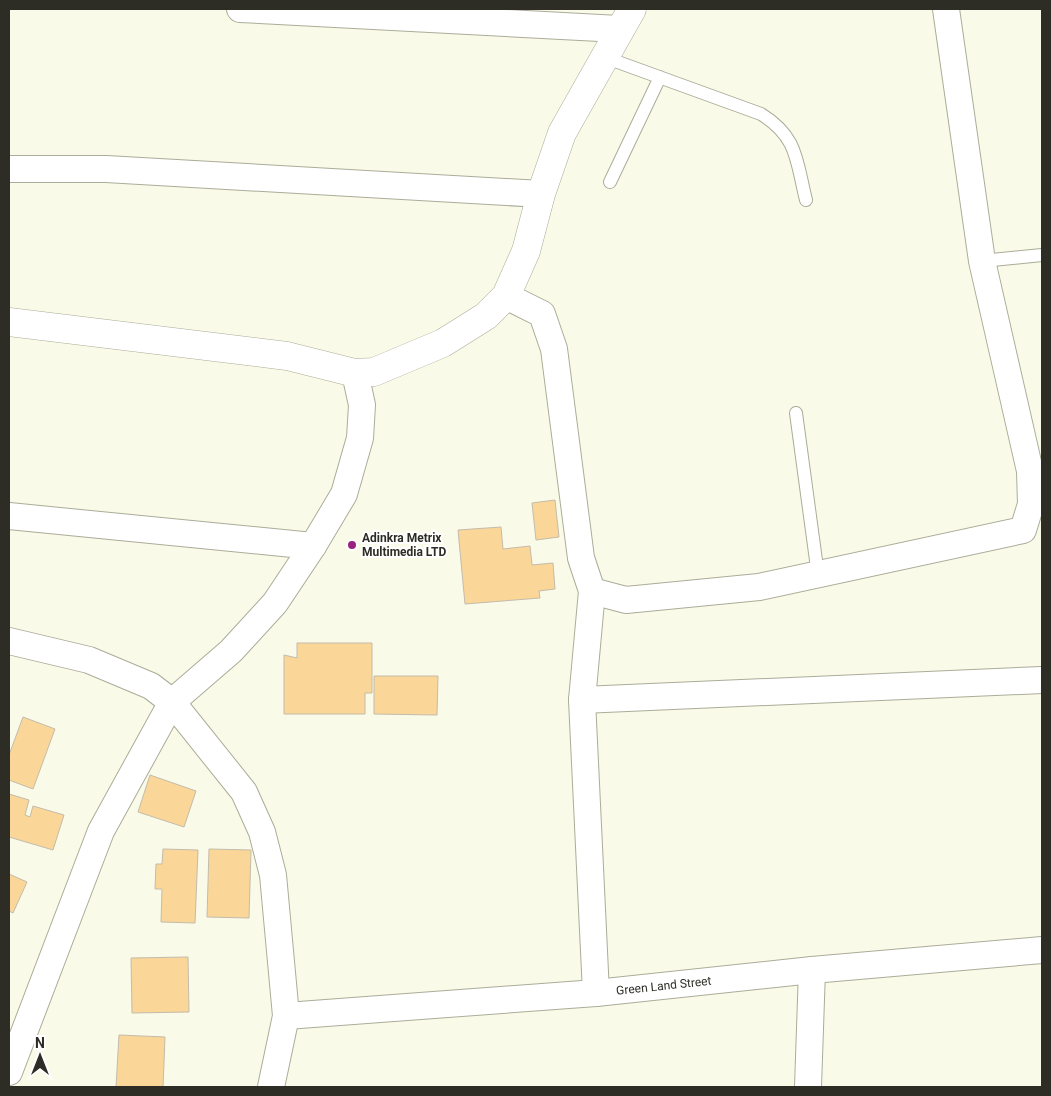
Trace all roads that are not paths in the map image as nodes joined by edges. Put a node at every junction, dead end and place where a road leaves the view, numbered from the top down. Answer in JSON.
{"nodes":[{"id":1,"x":240,"y":9,"type":"edge"},
{"id":2,"x":946,"y":9,"type":"edge"},
{"id":3,"x":625,"y":19,"type":"edge"},
{"id":4,"x":604,"y":57,"type":"junction"},
{"id":5,"x":660,"y":77,"type":"junction"},
{"id":6,"x":9,"y":169,"type":"edge"},
{"id":7,"x":610,"y":182,"type":"dead end"},
{"id":8,"x":541,"y":194,"type":"junction"},
{"id":9,"x":806,"y":200,"type":"dead end"},
{"id":10,"x":1042,"y":255,"type":"edge"},
{"id":11,"x":982,"y":261,"type":"junction"},
{"id":12,"x":506,"y":296,"type":"junction"},
{"id":13,"x":9,"y":322,"type":"edge"},
{"id":14,"x":355,"y":373,"type":"junction"},
{"id":15,"x":796,"y":414,"type":"dead end"},
{"id":16,"x":9,"y":516,"type":"edge"},
{"id":17,"x":313,"y":546,"type":"junction"},
{"id":18,"x":818,"y":575,"type":"junction"},
{"id":19,"x":592,"y":591,"type":"junction"},
{"id":20,"x":9,"y":642,"type":"edge"},
{"id":21,"x":1042,"y":680,"type":"edge"},
{"id":22,"x":582,"y":700,"type":"junction"},
{"id":23,"x":172,"y":702,"type":"junction"},
{"id":24,"x":1042,"y":950,"type":"edge"},
{"id":25,"x":812,"y":970,"type":"junction"},
{"id":26,"x":596,"y":993,"type":"junction"},
{"id":27,"x":286,"y":1016,"type":"junction"},
{"id":28,"x":9,"y":1072,"type":"edge"},
{"id":29,"x":271,"y":1087,"type":"edge"},
{"id":30,"x":808,"y":1087,"type":"edge"}],
"edges":[{"from":1,"to":3,"type":"street"},
{"from":2,"to":11,"type":"street"},
{"from":3,"to":4,"type":"street"},
{"from":4,"to":5,"type":"lane"},
{"from":4,"to":8,"type":"street"},
{"from":5,"to":7,"type":"lane"},
{"from":5,"to":9,"type":"lane"},
{"from":6,"to":8,"type":"street"},
{"from":8,"to":12,"type":"street"},
{"from":10,"to":11,"type":"lane"},
{"from":11,"to":18,"type":"street"},
{"from":12,"to":14,"type":"street"},
{"from":12,"to":19,"type":"street"},
{"from":13,"to":14,"type":"street"},
{"from":14,"to":17,"type":"street"},
{"from":15,"to":18,"type":"lane"},
{"from":16,"to":17,"type":"street"},
{"from":17,"to":23,"type":"street"},
{"from":18,"to":19,"type":"street"},
{"from":19,"to":22,"type":"street"},
{"from":20,"to":23,"type":"street"},
{"from":21,"to":22,"type":"street"},
{"from":22,"to":26,"type":"street"},
{"from":23,"to":27,"type":"street"},
{"from":23,"to":28,"type":"street"},
{"from":24,"to":25,"type":"street","name":"Green Land Street"},
{"from":25,"to":26,"type":"street","name":"Green Land Street"},
{"from":25,"to":30,"type":"street"},
{"from":26,"to":27,"type":"street","name":"Green Land Street"},
{"from":27,"to":29,"type":"street"}]}
